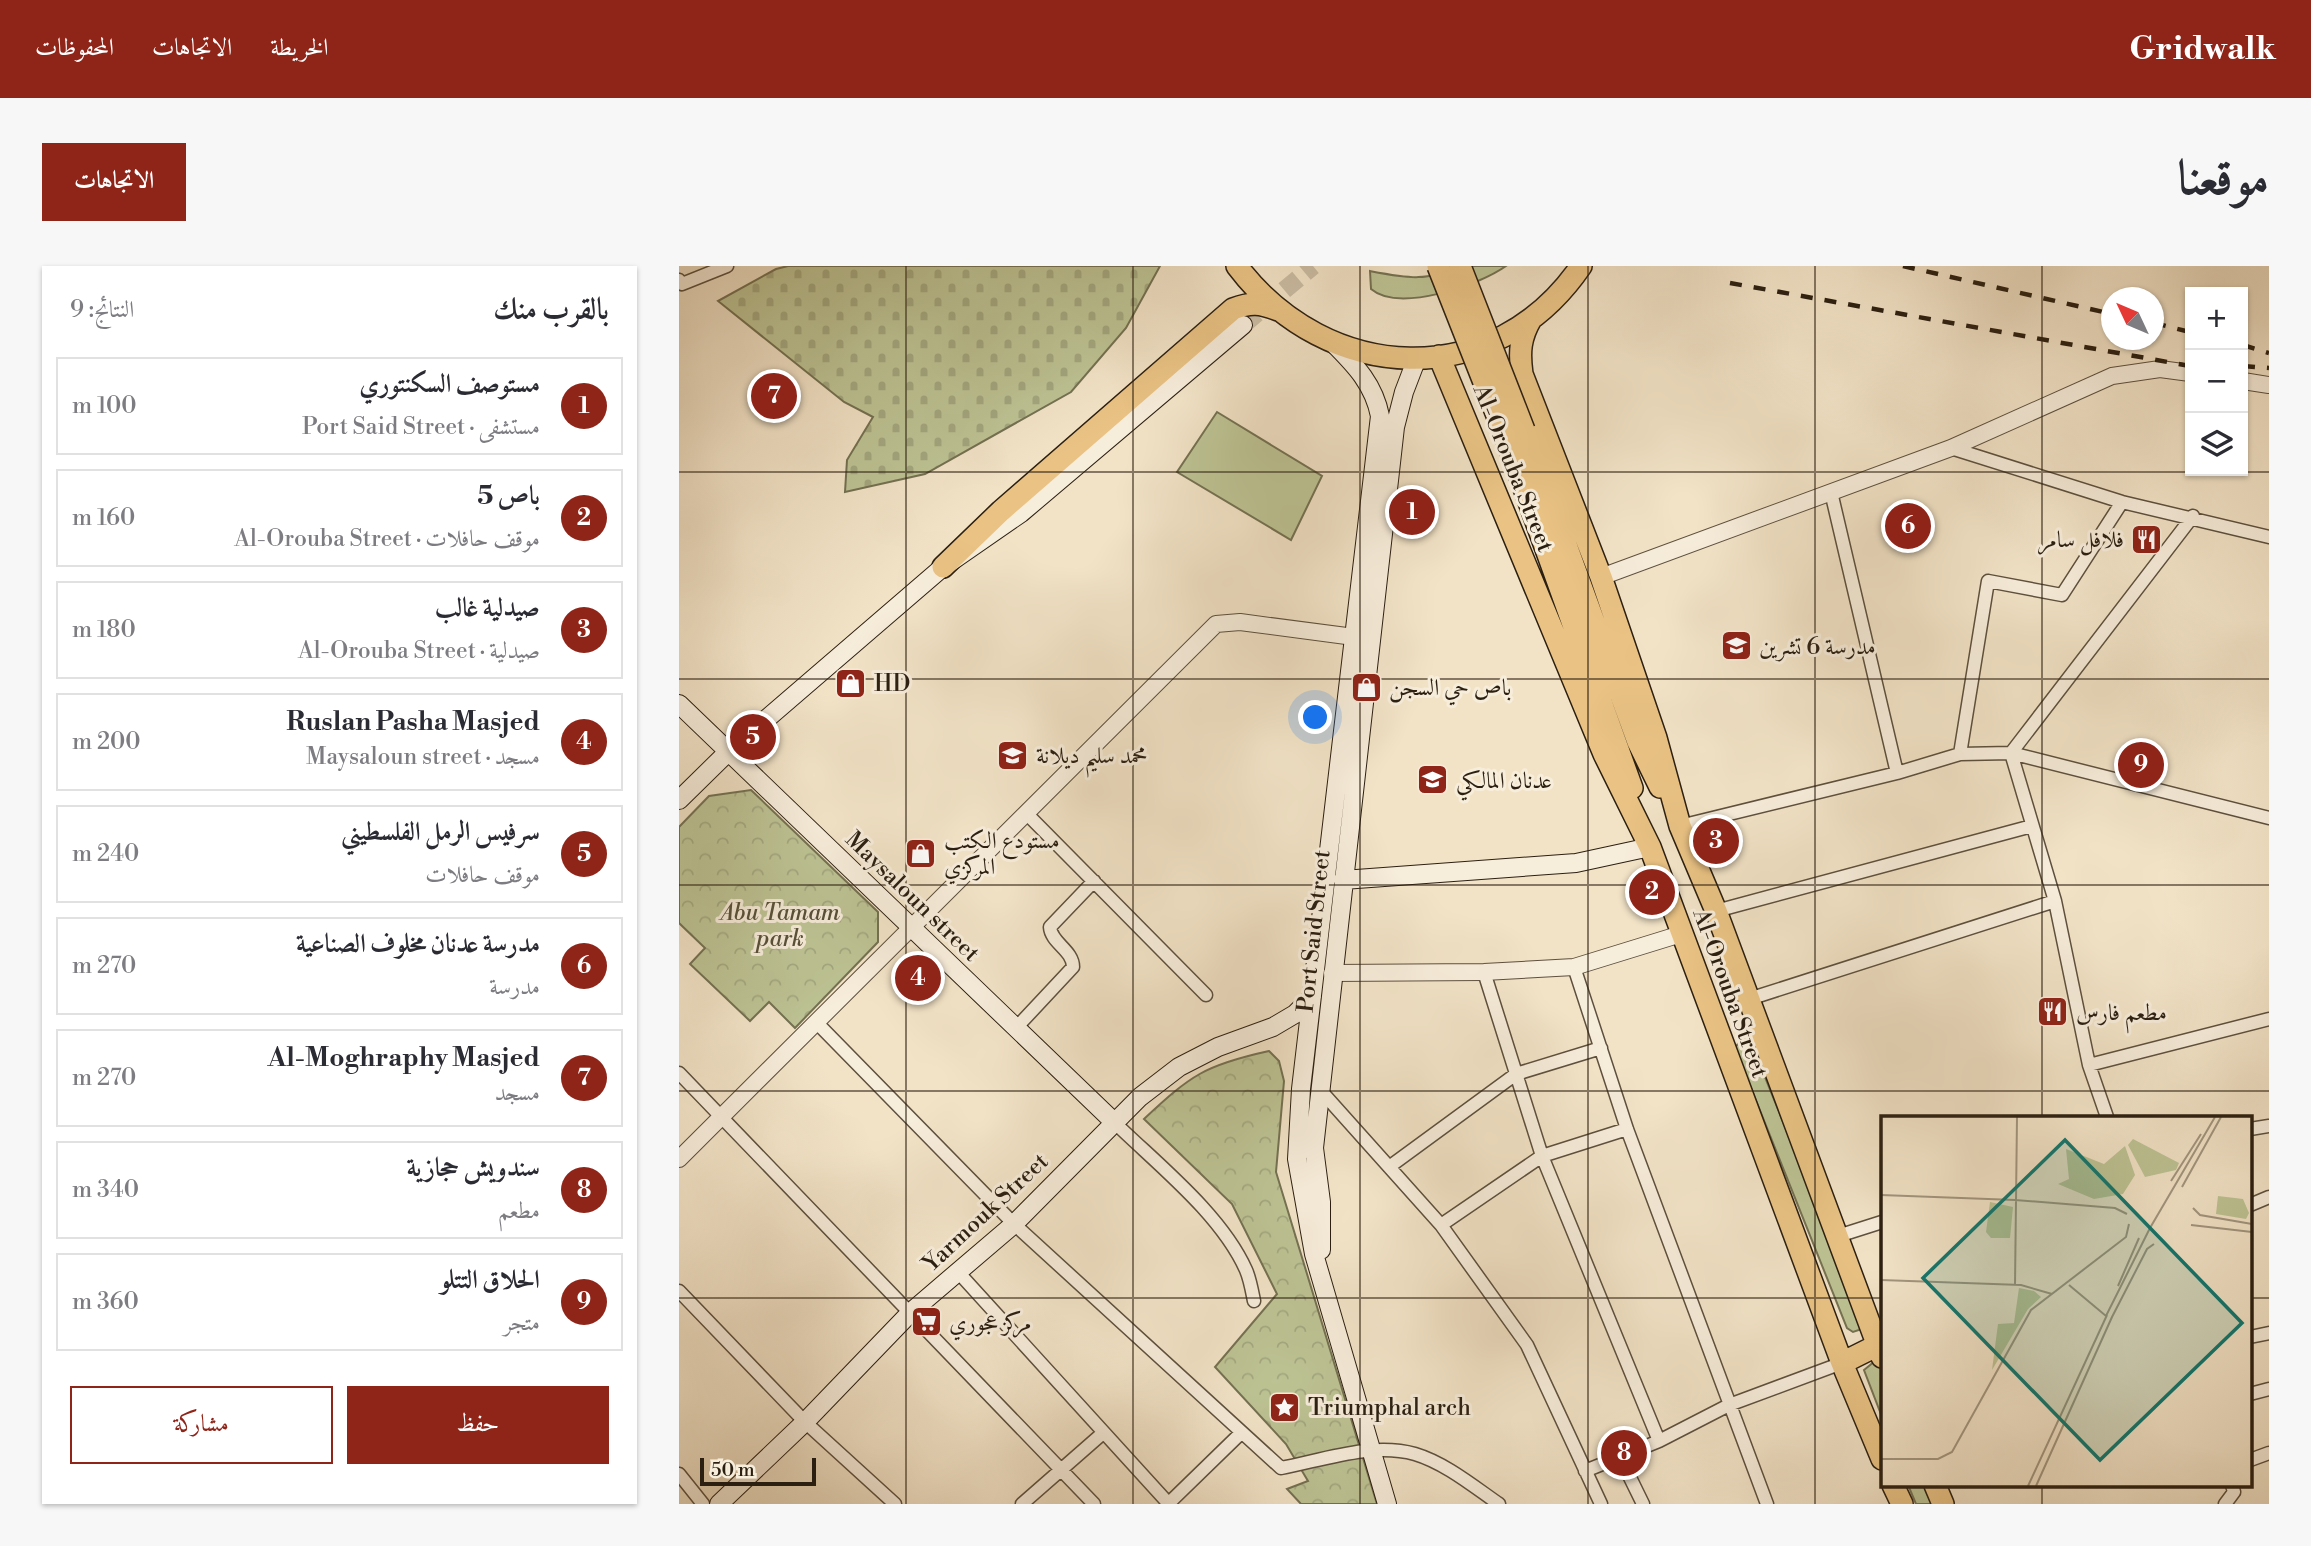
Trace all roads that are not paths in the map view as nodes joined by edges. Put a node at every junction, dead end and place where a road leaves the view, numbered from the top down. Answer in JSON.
{"nodes":[{"id":1,"x":727,"y":266,"type":"edge"},
{"id":2,"x":1237,"y":266,"type":"edge"},
{"id":3,"x":1438,"y":266,"type":"edge"},
{"id":4,"x":1460,"y":266,"type":"edge"},
{"id":5,"x":1581,"y":266,"type":"edge"},
{"id":6,"x":679,"y":280,"type":"edge"},
{"id":7,"x":1278,"y":310,"type":"junction"},
{"id":8,"x":1531,"y":319,"type":"junction"},
{"id":9,"x":1243,"y":325,"type":"tunnel mouth"},
{"id":10,"x":1334,"y":344,"type":"junction"},
{"id":11,"x":1439,"y":356,"type":"junction"},
{"id":12,"x":1417,"y":358,"type":"junction"},
{"id":13,"x":2185,"y":372,"type":"edge"},
{"id":14,"x":2248,"y":382,"type":"edge"},
{"id":15,"x":2269,"y":385,"type":"edge"},
{"id":16,"x":1515,"y":434,"type":"junction"},
{"id":17,"x":1951,"y":448,"type":"junction"},
{"id":18,"x":1831,"y":492,"type":"junction"},
{"id":19,"x":2122,"y":502,"type":"junction"},
{"id":20,"x":2193,"y":516,"type":"junction"},
{"id":21,"x":2269,"y":537,"type":"edge"},
{"id":22,"x":943,"y":567,"type":"junction"},
{"id":23,"x":1601,"y":577,"type":"junction"},
{"id":24,"x":1354,"y":637,"type":"junction"},
{"id":25,"x":679,"y":704,"type":"edge"},
{"id":26,"x":727,"y":752,"type":"junction"},
{"id":27,"x":2011,"y":753,"type":"junction"},
{"id":28,"x":1960,"y":754,"type":"junction"},
{"id":29,"x":1897,"y":773,"type":"junction"},
{"id":30,"x":679,"y":800,"type":"edge"},
{"id":31,"x":1026,"y":813,"type":"junction"},
{"id":32,"x":2269,"y":818,"type":"edge"},
{"id":33,"x":1680,"y":826,"type":"junction"},
{"id":34,"x":2032,"y":826,"type":"junction"},
{"id":35,"x":1650,"y":847,"type":"junction"},
{"id":36,"x":1343,"y":880,"type":"junction"},
{"id":37,"x":1094,"y":881,"type":"junction"},
{"id":38,"x":2055,"y":901,"type":"junction"},
{"id":39,"x":1716,"y":911,"type":"junction"},
{"id":40,"x":911,"y":928,"type":"junction"},
{"id":41,"x":1681,"y":934,"type":"junction"},
{"id":42,"x":1574,"y":967,"type":"junction"},
{"id":43,"x":1483,"y":972,"type":"junction"},
{"id":44,"x":1332,"y":973,"type":"junction"},
{"id":45,"x":1206,"y":995,"type":"dead end"},
{"id":46,"x":1312,"y":996,"type":"junction"},
{"id":47,"x":1749,"y":999,"type":"junction"},
{"id":48,"x":2269,"y":1019,"type":"edge"},
{"id":49,"x":817,"y":1023,"type":"junction"},
{"id":50,"x":1016,"y":1028,"type":"junction"},
{"id":51,"x":1601,"y":1048,"type":"junction"},
{"id":52,"x":2089,"y":1065,"type":"junction"},
{"id":53,"x":679,"y":1073,"type":"edge"},
{"id":54,"x":1516,"y":1074,"type":"junction"},
{"id":55,"x":1322,"y":1092,"type":"junction"},
{"id":56,"x":723,"y":1116,"type":"junction"},
{"id":57,"x":2107,"y":1116,"type":"edge"},
{"id":58,"x":1114,"y":1122,"type":"junction"},
{"id":59,"x":1627,"y":1129,"type":"junction"},
{"id":60,"x":1542,"y":1156,"type":"junction"},
{"id":61,"x":679,"y":1159,"type":"edge"},
{"id":62,"x":1389,"y":1167,"type":"junction"},
{"id":63,"x":2269,"y":1198,"type":"edge"},
{"id":64,"x":2252,"y":1204,"type":"edge"},
{"id":65,"x":1881,"y":1223,"type":"edge"},
{"id":66,"x":1014,"y":1224,"type":"junction"},
{"id":67,"x":1441,"y":1224,"type":"junction"},
{"id":68,"x":1837,"y":1236,"type":"junction"},
{"id":69,"x":958,"y":1272,"type":"junction"},
{"id":70,"x":1321,"y":1281,"type":"junction"},
{"id":71,"x":679,"y":1291,"type":"edge"},
{"id":72,"x":1254,"y":1301,"type":"dead end"},
{"id":73,"x":911,"y":1312,"type":"junction"},
{"id":74,"x":1880,"y":1351,"type":"edge"},
{"id":75,"x":1842,"y":1363,"type":"junction"},
{"id":76,"x":2269,"y":1389,"type":"edge"},
{"id":77,"x":2252,"y":1393,"type":"edge"},
{"id":78,"x":1729,"y":1405,"type":"junction"},
{"id":79,"x":804,"y":1422,"type":"junction"},
{"id":80,"x":1103,"y":1433,"type":"junction"},
{"id":81,"x":1241,"y":1433,"type":"junction"},
{"id":82,"x":1659,"y":1441,"type":"junction"},
{"id":83,"x":1371,"y":1451,"type":"junction"},
{"id":84,"x":2269,"y":1452,"type":"edge"},
{"id":85,"x":1881,"y":1456,"type":"edge"},
{"id":86,"x":1620,"y":1457,"type":"junction"},
{"id":87,"x":2252,"y":1459,"type":"edge"},
{"id":88,"x":1062,"y":1470,"type":"junction"},
{"id":89,"x":1585,"y":1471,"type":"junction"},
{"id":90,"x":679,"y":1474,"type":"edge"},
{"id":91,"x":1893,"y":1486,"type":"edge"},
{"id":92,"x":1935,"y":1486,"type":"edge"},
{"id":93,"x":2232,"y":1486,"type":"edge"},
{"id":94,"x":703,"y":1504,"type":"edge"},
{"id":95,"x":719,"y":1504,"type":"edge"},
{"id":96,"x":895,"y":1504,"type":"edge"},
{"id":97,"x":1023,"y":1504,"type":"edge"},
{"id":98,"x":1094,"y":1504,"type":"edge"},
{"id":99,"x":1168,"y":1504,"type":"edge"},
{"id":100,"x":1387,"y":1504,"type":"edge"},
{"id":101,"x":1499,"y":1504,"type":"edge"},
{"id":102,"x":1601,"y":1504,"type":"edge"},
{"id":103,"x":1643,"y":1504,"type":"edge"},
{"id":104,"x":1767,"y":1504,"type":"edge"},
{"id":105,"x":1902,"y":1504,"type":"edge"},
{"id":106,"x":1943,"y":1504,"type":"edge"},
{"id":107,"x":2225,"y":1504,"type":"edge"}],
"edges":[{"from":1,"to":6,"type":"street"},
{"from":2,"to":7,"type":"main road"},
{"from":3,"to":16,"type":"main road","bridge":true},
{"from":4,"to":16,"type":"main road","bridge":true},
{"from":5,"to":8,"type":"main road"},
{"from":7,"to":10,"type":"main road"},
{"from":7,"to":22,"type":"main road"},
{"from":8,"to":11,"type":"main road"},
{"from":8,"to":23,"type":"main road","name":"Al-Orouba Street"},
{"from":9,"to":22,"type":"main road"},
{"from":10,"to":12,"type":"main road"},
{"from":10,"to":24,"type":"main road"},
{"from":11,"to":12,"type":"main road"},
{"from":11,"to":35,"type":"main road","name":"Al-Orouba Street"},
{"from":12,"to":36,"type":"main road","name":"Port Said Street"},
{"from":13,"to":17,"type":"street"},
{"from":14,"to":15,"type":"street"},
{"from":16,"to":33,"type":"main road"},
{"from":16,"to":35,"type":"main road"},
{"from":17,"to":18,"type":"street"},
{"from":17,"to":19,"type":"street"},
{"from":18,"to":23,"type":"street"},
{"from":18,"to":29,"type":"street"},
{"from":19,"to":20,"type":"street"},
{"from":19,"to":28,"type":"street"},
{"from":20,"to":21,"type":"street"},
{"from":20,"to":27,"type":"street"},
{"from":22,"to":26,"type":"main road"},
{"from":23,"to":33,"type":"main road","name":"Al-Orouba Street"},
{"from":24,"to":31,"type":"street"},
{"from":24,"to":46,"type":"main road"},
{"from":25,"to":26,"type":"main road","name":"Maysaloun street"},
{"from":26,"to":30,"type":"main road"},
{"from":26,"to":40,"type":"main road","name":"Maysaloun street"},
{"from":27,"to":28,"type":"street"},
{"from":27,"to":32,"type":"street"},
{"from":27,"to":34,"type":"street"},
{"from":28,"to":29,"type":"street"},
{"from":29,"to":33,"type":"street"},
{"from":31,"to":37,"type":"street"},
{"from":31,"to":40,"type":"street"},
{"from":33,"to":39,"type":"main road","name":"Al-Orouba Street"},
{"from":34,"to":38,"type":"street"},
{"from":34,"to":39,"type":"street"},
{"from":35,"to":36,"type":"main road"},
{"from":35,"to":41,"type":"main road","name":"Al-Orouba Street"},
{"from":36,"to":44,"type":"main road","name":"Port Said Street"},
{"from":37,"to":45,"type":"street"},
{"from":37,"to":50,"type":"street"},
{"from":38,"to":47,"type":"street"},
{"from":38,"to":52,"type":"street"},
{"from":39,"to":47,"type":"main road","name":"Al-Orouba Street"},
{"from":40,"to":49,"type":"street"},
{"from":40,"to":50,"type":"main road","name":"Maysaloun street"},
{"from":41,"to":42,"type":"street"},
{"from":41,"to":75,"type":"main road","name":"Al-Orouba Street"},
{"from":42,"to":43,"type":"street"},
{"from":42,"to":51,"type":"street"},
{"from":43,"to":44,"type":"street"},
{"from":43,"to":54,"type":"street"},
{"from":44,"to":55,"type":"main road","name":"Port Said Street"},
{"from":46,"to":58,"type":"main road","name":"Yarmouk Street"},
{"from":46,"to":70,"type":"main road"},
{"from":47,"to":68,"type":"main road","name":"Al-Orouba Street"},
{"from":48,"to":52,"type":"street"},
{"from":49,"to":56,"type":"street"},
{"from":49,"to":66,"type":"street"},
{"from":50,"to":58,"type":"main road","name":"Maysaloun street"},
{"from":51,"to":54,"type":"street"},
{"from":51,"to":59,"type":"street"},
{"from":52,"to":57,"type":"street"},
{"from":53,"to":56,"type":"street"},
{"from":54,"to":60,"type":"street"},
{"from":54,"to":62,"type":"street"},
{"from":55,"to":62,"type":"street"},
{"from":55,"to":70,"type":"main road","name":"Port Said Street"},
{"from":56,"to":61,"type":"street"},
{"from":56,"to":73,"type":"street"},
{"from":58,"to":66,"type":"main road","name":"Yarmouk Street"},
{"from":58,"to":72,"type":"street"},
{"from":59,"to":60,"type":"street"},
{"from":59,"to":78,"type":"street"},
{"from":60,"to":67,"type":"street"},
{"from":60,"to":82,"type":"street"},
{"from":62,"to":67,"type":"street"},
{"from":63,"to":64,"type":"street"},
{"from":65,"to":68,"type":"street"},
{"from":66,"to":69,"type":"main road","name":"Yarmouk Street"},
{"from":66,"to":81,"type":"street"},
{"from":67,"to":89,"type":"street"},
{"from":68,"to":74,"type":"main road","name":"Al-Orouba Street"},
{"from":69,"to":73,"type":"main road","name":"Yarmouk Street"},
{"from":69,"to":80,"type":"street"},
{"from":70,"to":83,"type":"main road","name":"Port Said Street"},
{"from":71,"to":79,"type":"street"},
{"from":73,"to":79,"type":"main road","name":"Yarmouk Street"},
{"from":73,"to":88,"type":"street"},
{"from":74,"to":75,"type":"main road"},
{"from":75,"to":78,"type":"street"},
{"from":75,"to":85,"type":"main road","name":"Al-Orouba Street"},
{"from":76,"to":77,"type":"street"},
{"from":78,"to":82,"type":"street"},
{"from":78,"to":104,"type":"street"},
{"from":79,"to":95,"type":"main road","name":"Yarmouk Street"},
{"from":79,"to":96,"type":"street"},
{"from":80,"to":88,"type":"street"},
{"from":80,"to":99,"type":"street"},
{"from":81,"to":83,"type":"street"},
{"from":81,"to":99,"type":"street"},
{"from":82,"to":86,"type":"street"},
{"from":83,"to":100,"type":"main road","name":"Port Said Street"},
{"from":83,"to":101,"type":"street"},
{"from":84,"to":87,"type":"street"},
{"from":86,"to":89,"type":"street"},
{"from":86,"to":103,"type":"street"},
{"from":88,"to":97,"type":"street"},
{"from":88,"to":98,"type":"street"},
{"from":89,"to":102,"type":"street"},
{"from":90,"to":94,"type":"street"},
{"from":91,"to":105,"type":"main road"},
{"from":92,"to":106,"type":"main road"},
{"from":93,"to":107,"type":"street"}]}
